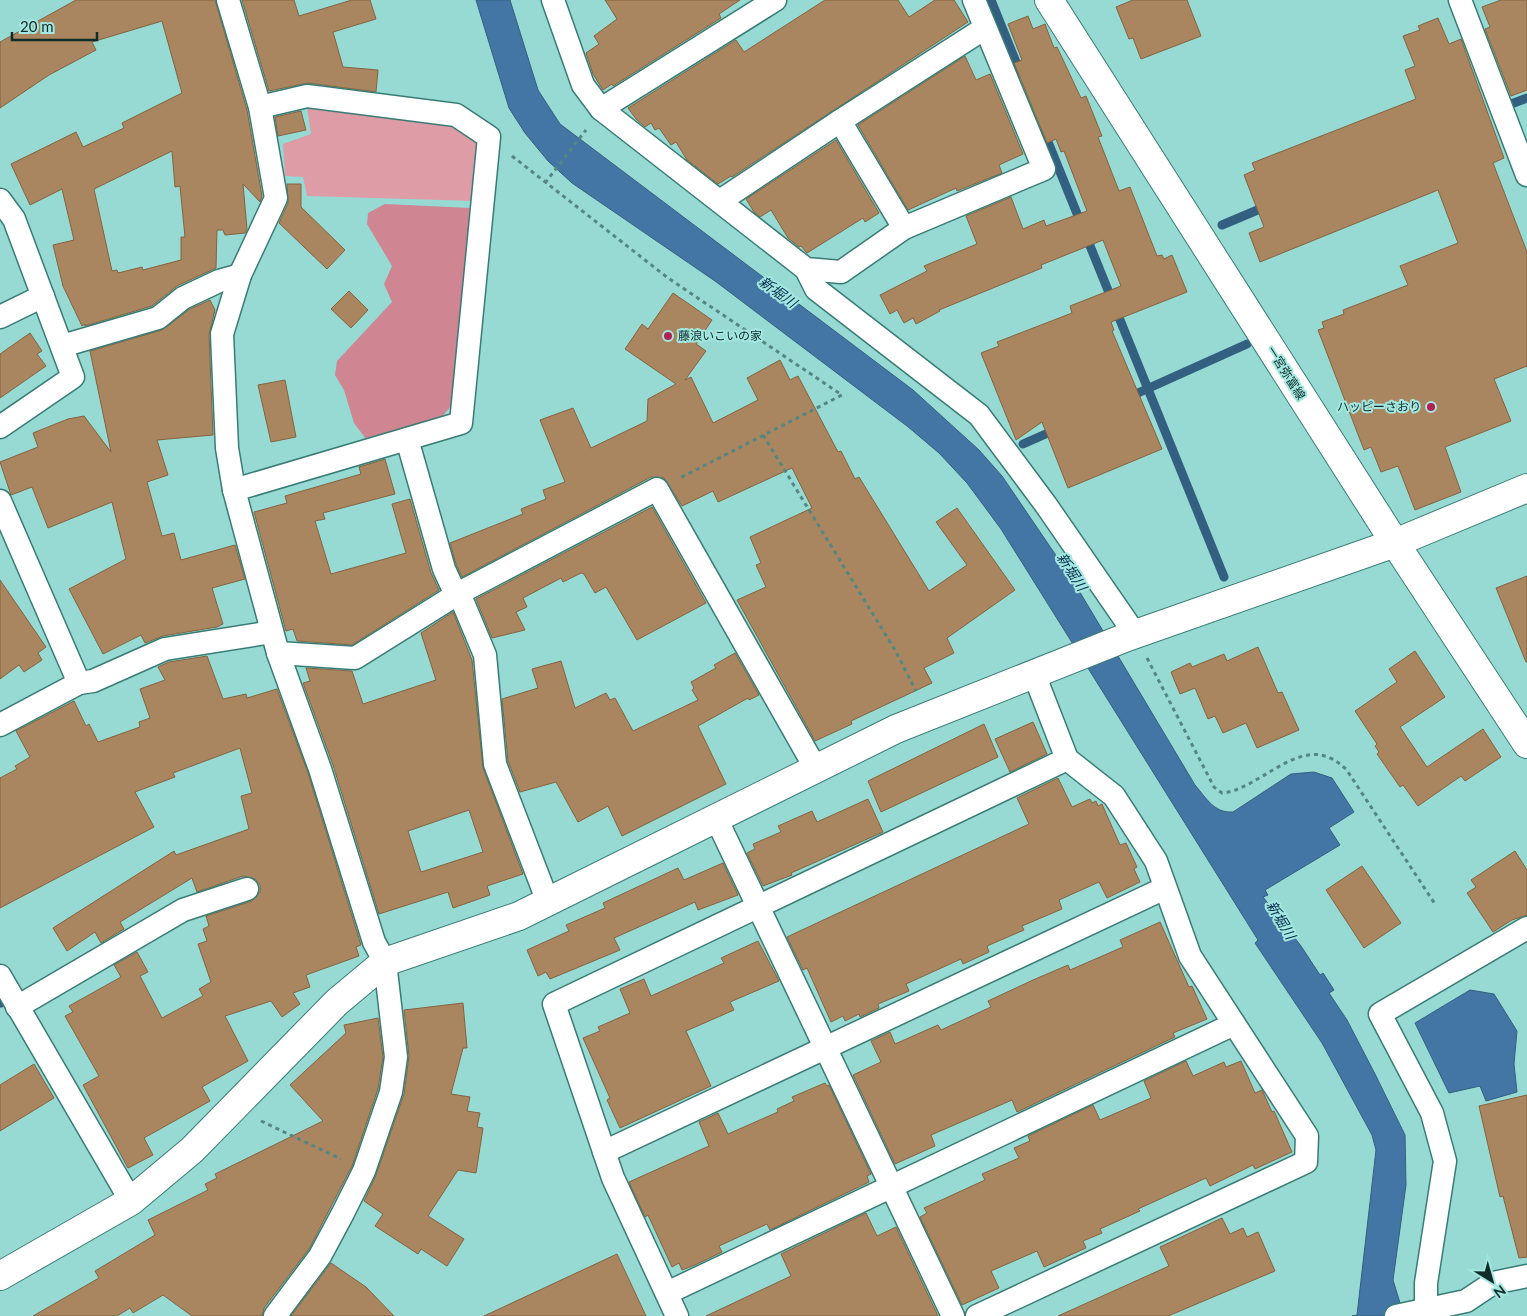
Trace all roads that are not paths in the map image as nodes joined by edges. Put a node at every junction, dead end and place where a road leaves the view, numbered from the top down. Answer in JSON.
{"nodes":[{"id":1,"x":228,"y":0,"type":"edge"},
{"id":2,"x":554,"y":0,"type":"edge"},
{"id":3,"x":775,"y":0,"type":"edge"},
{"id":4,"x":974,"y":0,"type":"edge"},
{"id":5,"x":1049,"y":0,"type":"edge"},
{"id":6,"x":1460,"y":0,"type":"edge"},
{"id":7,"x":986,"y":28,"type":"junction"},
{"id":8,"x":260,"y":107,"type":"junction"},
{"id":9,"x":595,"y":117,"type":"junction"},
{"id":10,"x":840,"y":121,"type":"junction"},
{"id":11,"x":1527,"y":174,"type":"edge"},
{"id":12,"x":0,"y":200,"type":"edge"},
{"id":13,"x":720,"y":201,"type":"junction"},
{"id":14,"x":904,"y":228,"type":"junction"},
{"id":15,"x":806,"y":269,"type":"junction"},
{"id":16,"x":240,"y":276,"type":"junction"},
{"id":17,"x":43,"y":296,"type":"junction"},
{"id":18,"x":0,"y":316,"type":"edge"},
{"id":19,"x":62,"y":346,"type":"junction"},
{"id":20,"x":0,"y":427,"type":"edge"},
{"id":21,"x":407,"y":439,"type":"junction"},
{"id":22,"x":1527,"y":488,"type":"edge"},
{"id":23,"x":234,"y":490,"type":"junction"},
{"id":24,"x":1,"y":509,"type":"edge"},
{"id":25,"x":1395,"y":543,"type":"junction"},
{"id":26,"x":458,"y":594,"type":"junction"},
{"id":27,"x":1131,"y":635,"type":"junction"},
{"id":28,"x":275,"y":643,"type":"junction"},
{"id":29,"x":1034,"y":674,"type":"junction"},
{"id":30,"x":79,"y":682,"type":"junction"},
{"id":31,"x":0,"y":726,"type":"edge"},
{"id":32,"x":1527,"y":744,"type":"edge"},
{"id":33,"x":1067,"y":759,"type":"junction"},
{"id":34,"x":816,"y":769,"type":"junction"},
{"id":35,"x":716,"y":818,"type":"junction"},
{"id":36,"x":1165,"y":888,"type":"junction"},
{"id":37,"x":247,"y":889,"type":"dead end"},
{"id":38,"x":548,"y":902,"type":"junction"},
{"id":39,"x":759,"y":907,"type":"junction"},
{"id":40,"x":1527,"y":928,"type":"edge"},
{"id":41,"x":385,"y":962,"type":"junction"},
{"id":42,"x":0,"y":976,"type":"edge"},
{"id":43,"x":17,"y":1007,"type":"junction"},
{"id":44,"x":1234,"y":1024,"type":"junction"},
{"id":45,"x":825,"y":1048,"type":"junction"},
{"id":46,"x":604,"y":1152,"type":"junction"},
{"id":47,"x":891,"y":1187,"type":"junction"},
{"id":48,"x":131,"y":1201,"type":"junction"},
{"id":49,"x":0,"y":1276,"type":"edge"},
{"id":50,"x":1527,"y":1276,"type":"edge"},
{"id":51,"x":667,"y":1293,"type":"junction"},
{"id":52,"x":1413,"y":1312,"type":"edge"},
{"id":53,"x":275,"y":1316,"type":"edge"},
{"id":54,"x":677,"y":1316,"type":"edge"},
{"id":55,"x":953,"y":1316,"type":"edge"},
{"id":56,"x":977,"y":1316,"type":"edge"}],
"edges":[{"from":1,"to":8,"type":"street"},
{"from":2,"to":9,"type":"street"},
{"from":3,"to":9,"type":"street"},
{"from":4,"to":7,"type":"street"},
{"from":5,"to":25,"type":"street","name":"一宮弥富線"},
{"from":6,"to":11,"type":"street"},
{"from":7,"to":10,"type":"street"},
{"from":7,"to":14,"type":"street"},
{"from":8,"to":16,"type":"street"},
{"from":8,"to":21,"type":"street"},
{"from":9,"to":13,"type":"street"},
{"from":10,"to":13,"type":"street"},
{"from":10,"to":14,"type":"street"},
{"from":12,"to":17,"type":"street"},
{"from":13,"to":15,"type":"street"},
{"from":14,"to":15,"type":"street"},
{"from":15,"to":27,"type":"street"},
{"from":16,"to":19,"type":"street"},
{"from":16,"to":23,"type":"street"},
{"from":17,"to":18,"type":"street"},
{"from":17,"to":19,"type":"street"},
{"from":19,"to":20,"type":"street"},
{"from":21,"to":23,"type":"street"},
{"from":21,"to":26,"type":"street"},
{"from":22,"to":25,"type":"street"},
{"from":23,"to":28,"type":"street"},
{"from":24,"to":30,"type":"street"},
{"from":25,"to":27,"type":"street"},
{"from":25,"to":32,"type":"street","name":"一宮弥富線"},
{"from":26,"to":28,"type":"street"},
{"from":26,"to":34,"type":"street"},
{"from":26,"to":38,"type":"street"},
{"from":27,"to":29,"type":"street"},
{"from":28,"to":30,"type":"street"},
{"from":28,"to":41,"type":"street"},
{"from":29,"to":33,"type":"street"},
{"from":29,"to":34,"type":"street"},
{"from":30,"to":31,"type":"street"},
{"from":33,"to":36,"type":"street"},
{"from":33,"to":39,"type":"street"},
{"from":34,"to":35,"type":"street"},
{"from":35,"to":38,"type":"street"},
{"from":35,"to":39,"type":"street"},
{"from":36,"to":44,"type":"street"},
{"from":36,"to":45,"type":"street"},
{"from":37,"to":43,"type":"street"},
{"from":38,"to":41,"type":"street"},
{"from":39,"to":45,"type":"street"},
{"from":39,"to":46,"type":"street"},
{"from":40,"to":52,"type":"street"},
{"from":41,"to":48,"type":"street"},
{"from":41,"to":53,"type":"street"},
{"from":42,"to":43,"type":"street"},
{"from":43,"to":48,"type":"street"},
{"from":44,"to":47,"type":"street"},
{"from":44,"to":56,"type":"street"},
{"from":45,"to":46,"type":"street"},
{"from":45,"to":47,"type":"street"},
{"from":46,"to":51,"type":"street"},
{"from":47,"to":51,"type":"street"},
{"from":47,"to":55,"type":"street"},
{"from":48,"to":49,"type":"street"},
{"from":50,"to":52,"type":"street"},
{"from":51,"to":54,"type":"street"}]}
